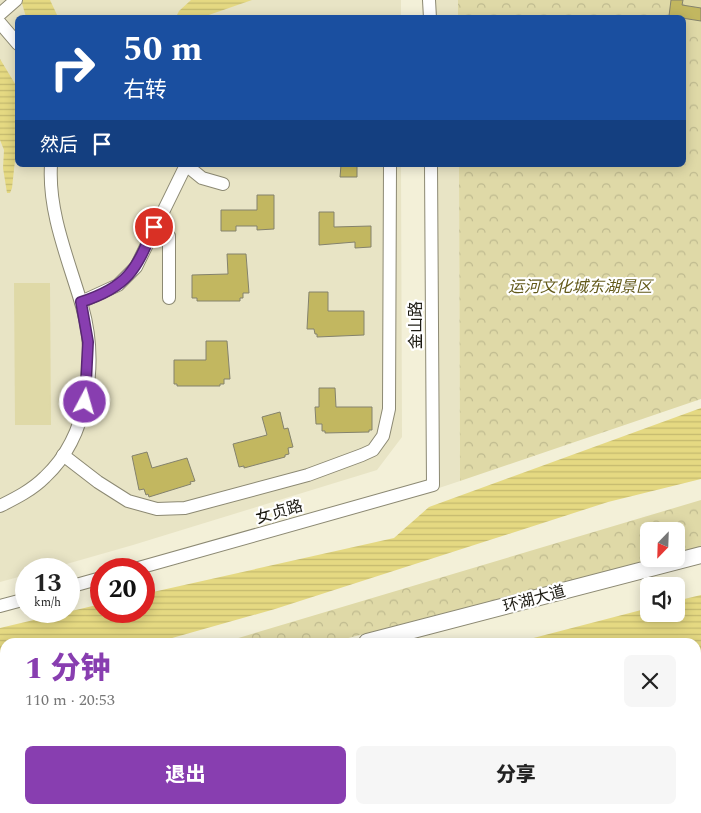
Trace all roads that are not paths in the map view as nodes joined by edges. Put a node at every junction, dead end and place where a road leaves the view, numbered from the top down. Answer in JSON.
{"nodes":[{"id":1,"x":430,"y":0,"type":"edge"},
{"id":2,"x":430,"y":15,"type":"edge"},
{"id":3,"x":0,"y":23,"type":"edge"},
{"id":4,"x":15,"y":40,"type":"edge"},
{"id":5,"x":50,"y":167,"type":"edge"},
{"id":6,"x":185,"y":167,"type":"edge"},
{"id":7,"x":188,"y":167,"type":"edge"},
{"id":8,"x":390,"y":167,"type":"edge"},
{"id":9,"x":431,"y":167,"type":"edge"},
{"id":10,"x":223,"y":184,"type":"dead end"},
{"id":11,"x":154,"y":227,"type":"junction"},
{"id":12,"x":169,"y":298,"type":"dead end"},
{"id":13,"x":81,"y":302,"type":"junction"},
{"id":14,"x":63,"y":455,"type":"junction"},
{"id":15,"x":433,"y":485,"type":"joint"},
{"id":16,"x":0,"y":506,"type":"edge"},
{"id":17,"x":701,"y":555,"type":"edge"},
{"id":18,"x":155,"y":563,"type":"edge"},
{"id":19,"x":15,"y":602,"type":"edge"},
{"id":20,"x":0,"y":606,"type":"edge"},
{"id":21,"x":382,"y":638,"type":"edge"}],
"edges":[{"from":1,"to":2,"type":"street"},
{"from":3,"to":4,"type":"street"},
{"from":5,"to":13,"type":"street"},
{"from":6,"to":11,"type":"street"},
{"from":7,"to":10,"type":"street"},
{"from":8,"to":14,"type":"street"},
{"from":9,"to":15,"type":"street","name":"金山路"},
{"from":11,"to":12,"type":"street"},
{"from":11,"to":13,"type":"street"},
{"from":13,"to":14,"type":"street"},
{"from":14,"to":16,"type":"street"},
{"from":15,"to":18,"type":"street","name":"女贞路"},
{"from":17,"to":21,"type":"main road","name":"环湖大道"},
{"from":19,"to":20,"type":"street"}]}
